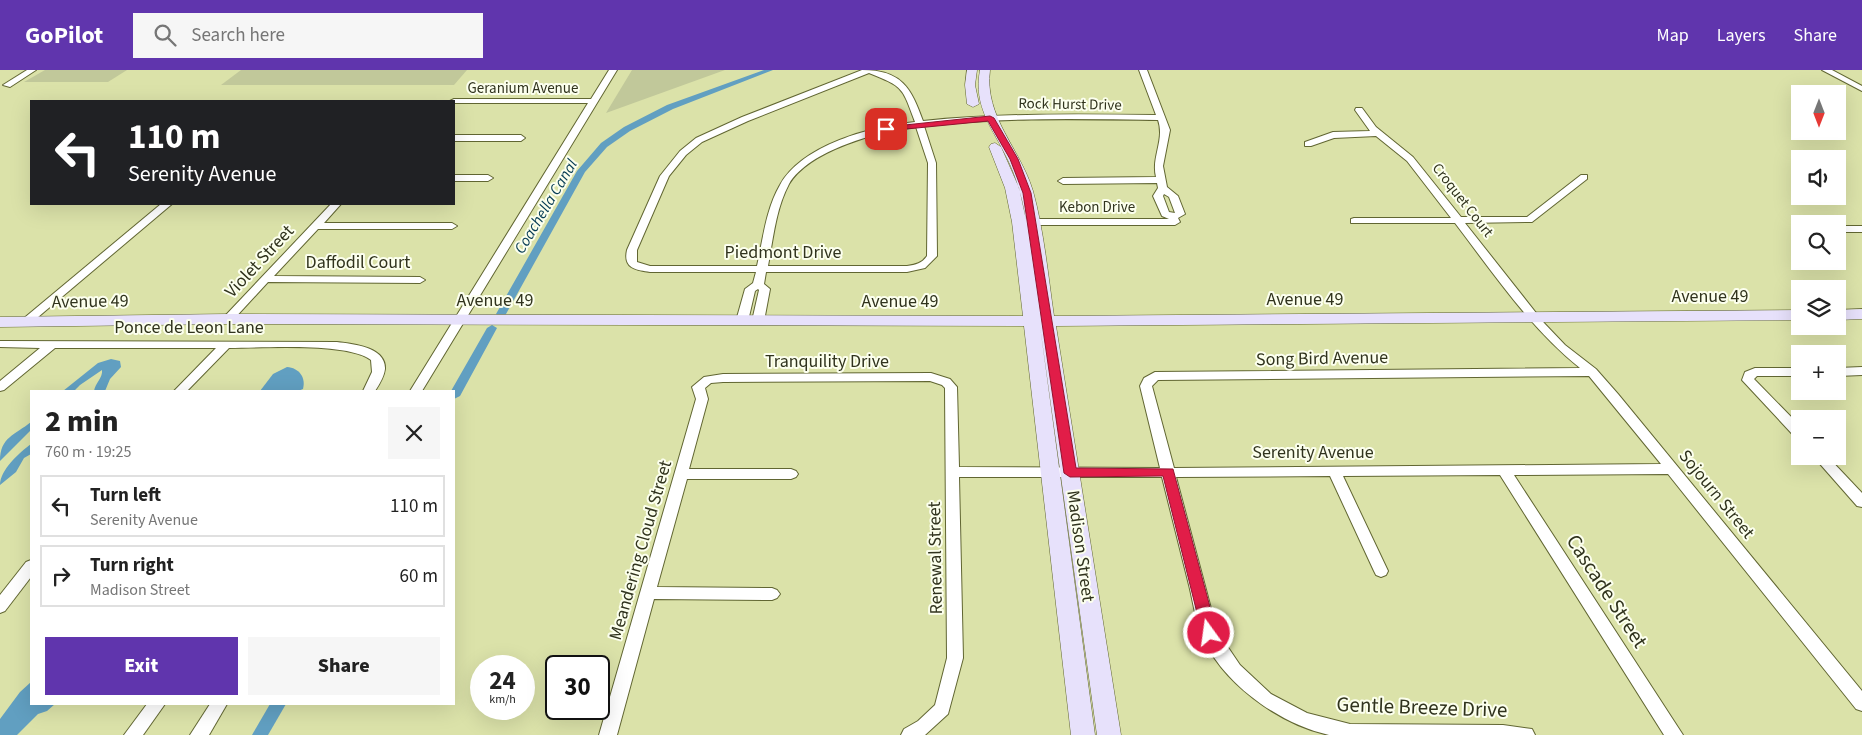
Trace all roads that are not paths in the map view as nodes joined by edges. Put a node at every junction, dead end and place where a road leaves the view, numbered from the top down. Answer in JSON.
{"nodes":[{"id":1,"x":32,"y":70,"type":"edge"},
{"id":2,"x":613,"y":70,"type":"edge"},
{"id":3,"x":869,"y":70,"type":"edge"},
{"id":4,"x":972,"y":70,"type":"edge"},
{"id":5,"x":985,"y":70,"type":"edge"},
{"id":6,"x":1142,"y":70,"type":"edge"},
{"id":7,"x":1826,"y":70,"type":"edge"},
{"id":8,"x":7,"y":85,"type":"dead end"},
{"id":9,"x":1862,"y":89,"type":"edge"},
{"id":10,"x":455,"y":101,"type":"edge"},
{"id":11,"x":593,"y":101,"type":"junction"},
{"id":12,"x":1359,"y":110,"type":"dead end"},
{"id":13,"x":1161,"y":118,"type":"junction"},
{"id":14,"x":985,"y":119,"type":"junction"},
{"id":15,"x":918,"y":124,"type":"junction"},
{"id":16,"x":1379,"y":133,"type":"junction"},
{"id":17,"x":455,"y":138,"type":"edge"},
{"id":18,"x":521,"y":138,"type":"dead end"},
{"id":19,"x":1308,"y":144,"type":"dead end"},
{"id":20,"x":1584,"y":177,"type":"dead end"},
{"id":21,"x":455,"y":178,"type":"edge"},
{"id":22,"x":488,"y":178,"type":"dead end"},
{"id":23,"x":1063,"y":181,"type":"dead end"},
{"id":24,"x":1162,"y":184,"type":"junction"},
{"id":25,"x":166,"y":205,"type":"edge"},
{"id":26,"x":335,"y":205,"type":"edge"},
{"id":27,"x":1174,"y":219,"type":"junction"},
{"id":28,"x":1460,"y":220,"type":"junction"},
{"id":29,"x":1354,"y":221,"type":"dead end"},
{"id":30,"x":1026,"y":222,"type":"junction"},
{"id":31,"x":314,"y":226,"type":"junction"},
{"id":32,"x":452,"y":226,"type":"dead end"},
{"id":33,"x":1846,"y":229,"type":"edge"},
{"id":34,"x":1862,"y":229,"type":"edge"},
{"id":35,"x":763,"y":269,"type":"junction"},
{"id":36,"x":265,"y":279,"type":"junction"},
{"id":37,"x":420,"y":280,"type":"dead end"},
{"id":38,"x":758,"y":285,"type":"junction"},
{"id":39,"x":747,"y":300,"type":"junction"},
{"id":40,"x":763,"y":300,"type":"junction"},
{"id":41,"x":1862,"y":314,"type":"edge"},
{"id":42,"x":1791,"y":315,"type":"edge"},
{"id":43,"x":1846,"y":315,"type":"edge"},
{"id":44,"x":1534,"y":317,"type":"junction"},
{"id":45,"x":228,"y":320,"type":"junction"},
{"id":46,"x":461,"y":320,"type":"junction"},
{"id":47,"x":1038,"y":320,"type":"junction"},
{"id":48,"x":27,"y":321,"type":"junction"},
{"id":49,"x":742,"y":321,"type":"junction"},
{"id":50,"x":758,"y":321,"type":"junction"},
{"id":51,"x":0,"y":322,"type":"edge"},
{"id":52,"x":0,"y":344,"type":"edge"},
{"id":53,"x":52,"y":344,"type":"junction"},
{"id":54,"x":227,"y":344,"type":"junction"},
{"id":55,"x":1862,"y":371,"type":"edge"},
{"id":56,"x":1592,"y":372,"type":"junction"},
{"id":57,"x":1791,"y":372,"type":"edge"},
{"id":58,"x":1846,"y":372,"type":"edge"},
{"id":59,"x":708,"y":380,"type":"joint"},
{"id":60,"x":946,"y":382,"type":"joint"},
{"id":61,"x":0,"y":387,"type":"edge"},
{"id":62,"x":181,"y":390,"type":"edge"},
{"id":63,"x":369,"y":390,"type":"edge"},
{"id":64,"x":417,"y":390,"type":"edge"},
{"id":65,"x":1791,"y":425,"type":"edge"},
{"id":66,"x":1827,"y":465,"type":"edge"},
{"id":67,"x":1673,"y":469,"type":"junction"},
{"id":68,"x":1504,"y":470,"type":"junction"},
{"id":69,"x":1334,"y":471,"type":"junction"},
{"id":70,"x":953,"y":472,"type":"junction"},
{"id":71,"x":1168,"y":472,"type":"junction"},
{"id":72,"x":1060,"y":473,"type":"junction"},
{"id":73,"x":681,"y":474,"type":"junction"},
{"id":74,"x":791,"y":474,"type":"dead end"},
{"id":75,"x":1862,"y":502,"type":"edge"},
{"id":76,"x":30,"y":567,"type":"edge"},
{"id":77,"x":1381,"y":571,"type":"dead end"},
{"id":78,"x":647,"y":593,"type":"junction"},
{"id":79,"x":772,"y":594,"type":"dead end"},
{"id":80,"x":0,"y":607,"type":"edge"},
{"id":81,"x":1862,"y":704,"type":"edge"},
{"id":82,"x":156,"y":705,"type":"edge"},
{"id":83,"x":218,"y":705,"type":"edge"},
{"id":84,"x":917,"y":730,"type":"edge"},
{"id":85,"x":133,"y":735,"type":"edge"},
{"id":86,"x":199,"y":735,"type":"edge"},
{"id":87,"x":608,"y":735,"type":"edge"},
{"id":88,"x":1083,"y":735,"type":"edge"},
{"id":89,"x":1109,"y":735,"type":"edge"},
{"id":90,"x":1526,"y":735,"type":"edge"},
{"id":91,"x":1674,"y":735,"type":"edge"}],
"edges":[{"from":1,"to":8,"type":"street"},
{"from":2,"to":11,"type":"street"},
{"from":3,"to":15,"type":"street"},
{"from":3,"to":35,"type":"street","name":"Piedmont Drive"},
{"from":4,"to":14,"type":"street","name":"Madison Street"},
{"from":5,"to":14,"type":"street","name":"Madison Street"},
{"from":6,"to":13,"type":"street"},
{"from":7,"to":9,"type":"street"},
{"from":10,"to":11,"type":"street","name":"Geranium Avenue"},
{"from":11,"to":46,"type":"street"},
{"from":12,"to":16,"type":"street","name":"Croquet Court"},
{"from":13,"to":14,"type":"street","name":"Rock Hurst Drive"},
{"from":13,"to":24,"type":"street"},
{"from":14,"to":15,"type":"street","name":"Rock Hurst Drive"},
{"from":14,"to":30,"type":"street","name":"Madison Street"},
{"from":15,"to":35,"type":"street","name":"Rock Hurst Drive"},
{"from":15,"to":35,"type":"street","name":"Piedmont Drive"},
{"from":16,"to":19,"type":"street"},
{"from":16,"to":28,"type":"street","name":"Croquet Court"},
{"from":17,"to":18,"type":"street"},
{"from":20,"to":28,"type":"street"},
{"from":21,"to":22,"type":"street"},
{"from":23,"to":24,"type":"street"},
{"from":24,"to":27,"type":"street"},
{"from":24,"to":27,"type":"street"},
{"from":25,"to":48,"type":"street"},
{"from":26,"to":31,"type":"street","name":"Violet Street"},
{"from":27,"to":30,"type":"street","name":"Kebon Drive"},
{"from":28,"to":29,"type":"street"},
{"from":28,"to":44,"type":"street","name":"Croquet Court"},
{"from":30,"to":47,"type":"street","name":"Madison Street"},
{"from":31,"to":32,"type":"street"},
{"from":31,"to":36,"type":"street","name":"Violet Street"},
{"from":33,"to":34,"type":"street"},
{"from":35,"to":38,"type":"street","name":"Rock Hurst Drive"},
{"from":36,"to":37,"type":"street","name":"Daffodil Court"},
{"from":36,"to":45,"type":"street","name":"Violet Street"},
{"from":38,"to":39,"type":"street","name":"Rock Hurst Drive"},
{"from":38,"to":40,"type":"street"},
{"from":39,"to":40,"type":"street"},
{"from":39,"to":49,"type":"street"},
{"from":40,"to":50,"type":"street"},
{"from":41,"to":43,"type":"street"},
{"from":42,"to":44,"type":"street","name":"Avenue 49"},
{"from":44,"to":47,"type":"street","name":"Avenue 49"},
{"from":44,"to":56,"type":"street","name":"Sojourn Street"},
{"from":45,"to":46,"type":"street","name":"Avenue 49"},
{"from":45,"to":48,"type":"street","name":"Avenue 49"},
{"from":46,"to":49,"type":"street","name":"Avenue 49"},
{"from":46,"to":64,"type":"street"},
{"from":47,"to":50,"type":"street","name":"Avenue 49"},
{"from":47,"to":72,"type":"street","name":"Madison Street"},
{"from":48,"to":51,"type":"street","name":"Avenue 49"},
{"from":49,"to":50,"type":"street","name":"Avenue 49"},
{"from":52,"to":53,"type":"street","name":"Ponce de Leon Lane"},
{"from":53,"to":54,"type":"street","name":"Ponce de Leon Lane"},
{"from":53,"to":61,"type":"street"},
{"from":54,"to":62,"type":"street"},
{"from":54,"to":63,"type":"street","name":"Ponce de Leon Lane"},
{"from":55,"to":58,"type":"street"},
{"from":56,"to":67,"type":"street","name":"Sojourn Street"},
{"from":56,"to":71,"type":"street","name":"Song Bird Avenue"},
{"from":57,"to":65,"type":"street"},
{"from":59,"to":60,"type":"street","name":"Tranquility Drive"},
{"from":59,"to":73,"type":"street","name":"Meandering Cloud Street"},
{"from":60,"to":70,"type":"street","name":"Renewal Street"},
{"from":66,"to":75,"type":"street"},
{"from":67,"to":68,"type":"street","name":"Serenity Avenue"},
{"from":67,"to":81,"type":"street","name":"Sojourn Street"},
{"from":68,"to":69,"type":"street","name":"Serenity Avenue"},
{"from":68,"to":91,"type":"street","name":"Cascade Street"},
{"from":69,"to":71,"type":"street","name":"Serenity Avenue"},
{"from":69,"to":77,"type":"street"},
{"from":70,"to":72,"type":"street","name":"Serenity Avenue"},
{"from":70,"to":84,"type":"street","name":"Renewal Street"},
{"from":71,"to":72,"type":"street","name":"Serenity Avenue"},
{"from":71,"to":90,"type":"street","name":"Gentle Breeze Drive"},
{"from":72,"to":88,"type":"street","name":"Madison Street"},
{"from":72,"to":89,"type":"street","name":"Madison Street"},
{"from":73,"to":74,"type":"street"},
{"from":73,"to":78,"type":"street","name":"Meandering Cloud Street"},
{"from":76,"to":80,"type":"street"},
{"from":78,"to":79,"type":"street"},
{"from":78,"to":87,"type":"street","name":"Meandering Cloud Street"},
{"from":82,"to":85,"type":"street"},
{"from":83,"to":86,"type":"street"}]}
